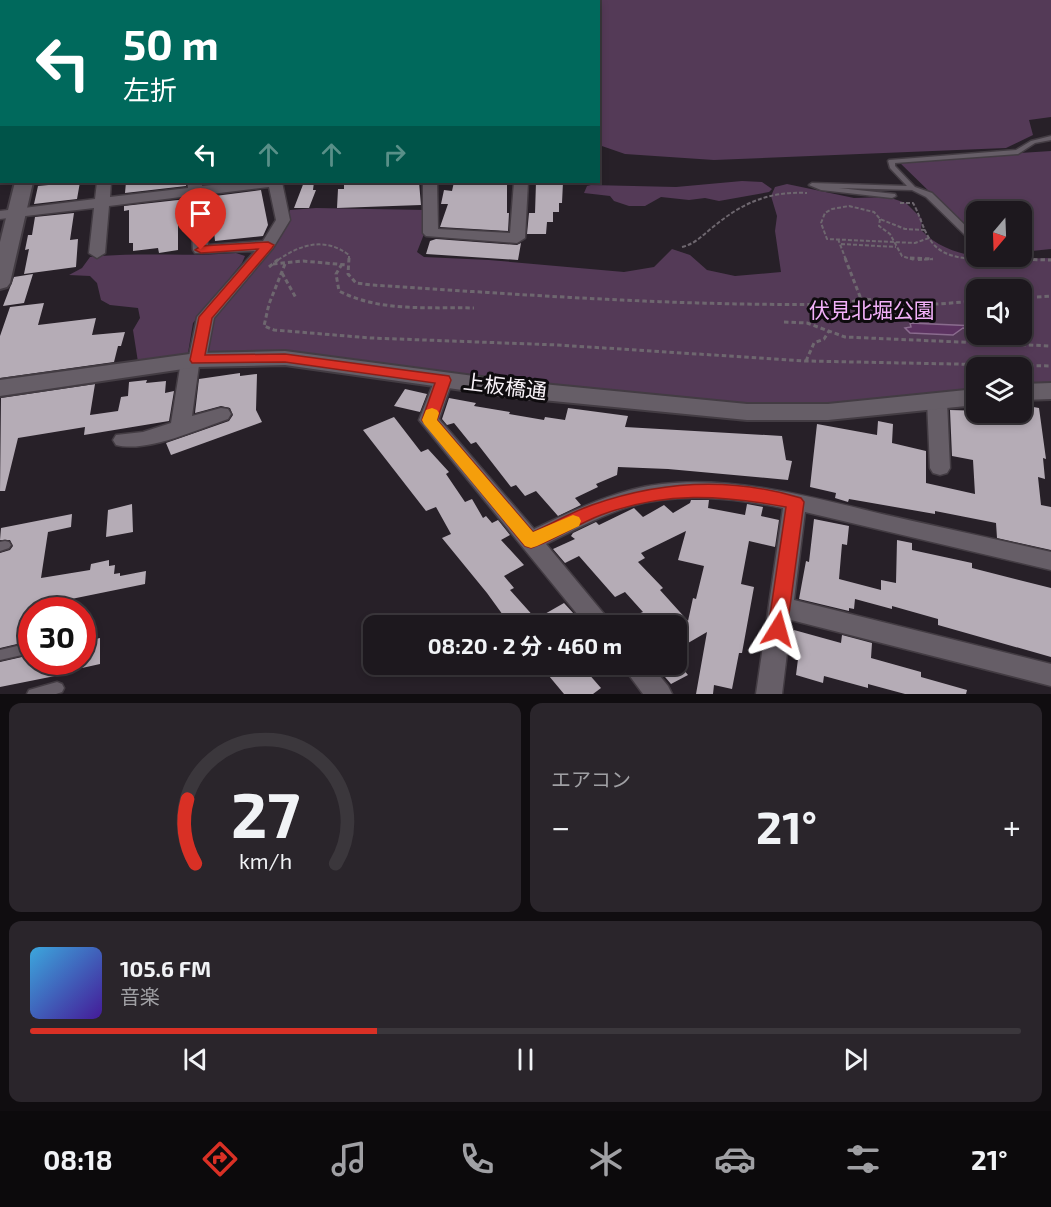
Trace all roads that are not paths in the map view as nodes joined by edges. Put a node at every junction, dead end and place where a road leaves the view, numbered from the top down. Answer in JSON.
{"nodes":[{"id":1,"x":1051,"y":138,"type":"edge"},
{"id":2,"x":24,"y":183,"type":"edge"},
{"id":3,"x":104,"y":183,"type":"edge"},
{"id":4,"x":254,"y":183,"type":"edge"},
{"id":5,"x":274,"y":183,"type":"edge"},
{"id":6,"x":430,"y":183,"type":"edge"},
{"id":7,"x":521,"y":183,"type":"edge"},
{"id":8,"x":195,"y":186,"type":"edge"},
{"id":9,"x":914,"y":188,"type":"junction"},
{"id":10,"x":891,"y":199,"type":"road end"},
{"id":11,"x":101,"y":204,"type":"junction"},
{"id":12,"x":8,"y":214,"type":"edge"},
{"id":13,"x":966,"y":231,"type":"edge"},
{"id":14,"x":268,"y":245,"type":"junction"},
{"id":15,"x":96,"y":253,"type":"dead end"},
{"id":16,"x":0,"y":283,"type":"edge"},
{"id":17,"x":194,"y":360,"type":"junction"},
{"id":18,"x":444,"y":380,"type":"junction"},
{"id":19,"x":0,"y":388,"type":"edge"},
{"id":20,"x":1051,"y":391,"type":"edge"},
{"id":21,"x":1032,"y":392,"type":"edge"},
{"id":22,"x":966,"y":398,"type":"edge"},
{"id":23,"x":937,"y":401,"type":"junction"},
{"id":24,"x":220,"y":414,"type":"dead end"},
{"id":25,"x":181,"y":426,"type":"junction"},
{"id":26,"x":123,"y":440,"type":"dead end"},
{"id":27,"x":939,"y":468,"type":"dead end"},
{"id":28,"x":795,"y":502,"type":"junction"},
{"id":29,"x":531,"y":541,"type":"junction"},
{"id":30,"x":1051,"y":561,"type":"edge"},
{"id":31,"x":781,"y":608,"type":"junction"},
{"id":32,"x":593,"y":615,"type":"edge"},
{"id":33,"x":17,"y":651,"type":"dead end"},
{"id":34,"x":0,"y":655,"type":"edge"},
{"id":35,"x":643,"y":675,"type":"edge"},
{"id":36,"x":1051,"y":675,"type":"edge"},
{"id":37,"x":57,"y":688,"type":"dead end"},
{"id":38,"x":33,"y":694,"type":"edge"},
{"id":39,"x":659,"y":694,"type":"edge"},
{"id":40,"x":769,"y":694,"type":"edge"}],
"edges":[{"from":1,"to":9,"type":"lane"},
{"from":2,"to":12,"type":"street"},
{"from":3,"to":11,"type":"street"},
{"from":4,"to":8,"type":"street"},
{"from":5,"to":14,"type":"street"},
{"from":6,"to":7,"type":"street"},
{"from":8,"to":11,"type":"street"},
{"from":8,"to":14,"type":"street"},
{"from":9,"to":10,"type":"lane"},
{"from":9,"to":13,"type":"lane"},
{"from":11,"to":12,"type":"street"},
{"from":11,"to":15,"type":"street"},
{"from":12,"to":16,"type":"street"},
{"from":14,"to":17,"type":"street"},
{"from":17,"to":18,"type":"street","name":"上板橋通"},
{"from":17,"to":19,"type":"street","name":"上板橋通"},
{"from":17,"to":25,"type":"street"},
{"from":18,"to":23,"type":"street","name":"上板橋通"},
{"from":18,"to":29,"type":"street"},
{"from":20,"to":21,"type":"street"},
{"from":22,"to":23,"type":"street","name":"上板橋通"},
{"from":23,"to":27,"type":"street"},
{"from":24,"to":25,"type":"street"},
{"from":25,"to":26,"type":"street"},
{"from":28,"to":29,"type":"street"},
{"from":28,"to":30,"type":"street"},
{"from":28,"to":31,"type":"street"},
{"from":29,"to":32,"type":"street"},
{"from":31,"to":36,"type":"street"},
{"from":31,"to":40,"type":"street"},
{"from":33,"to":34,"type":"lane"},
{"from":35,"to":39,"type":"street"},
{"from":37,"to":38,"type":"lane"}]}
